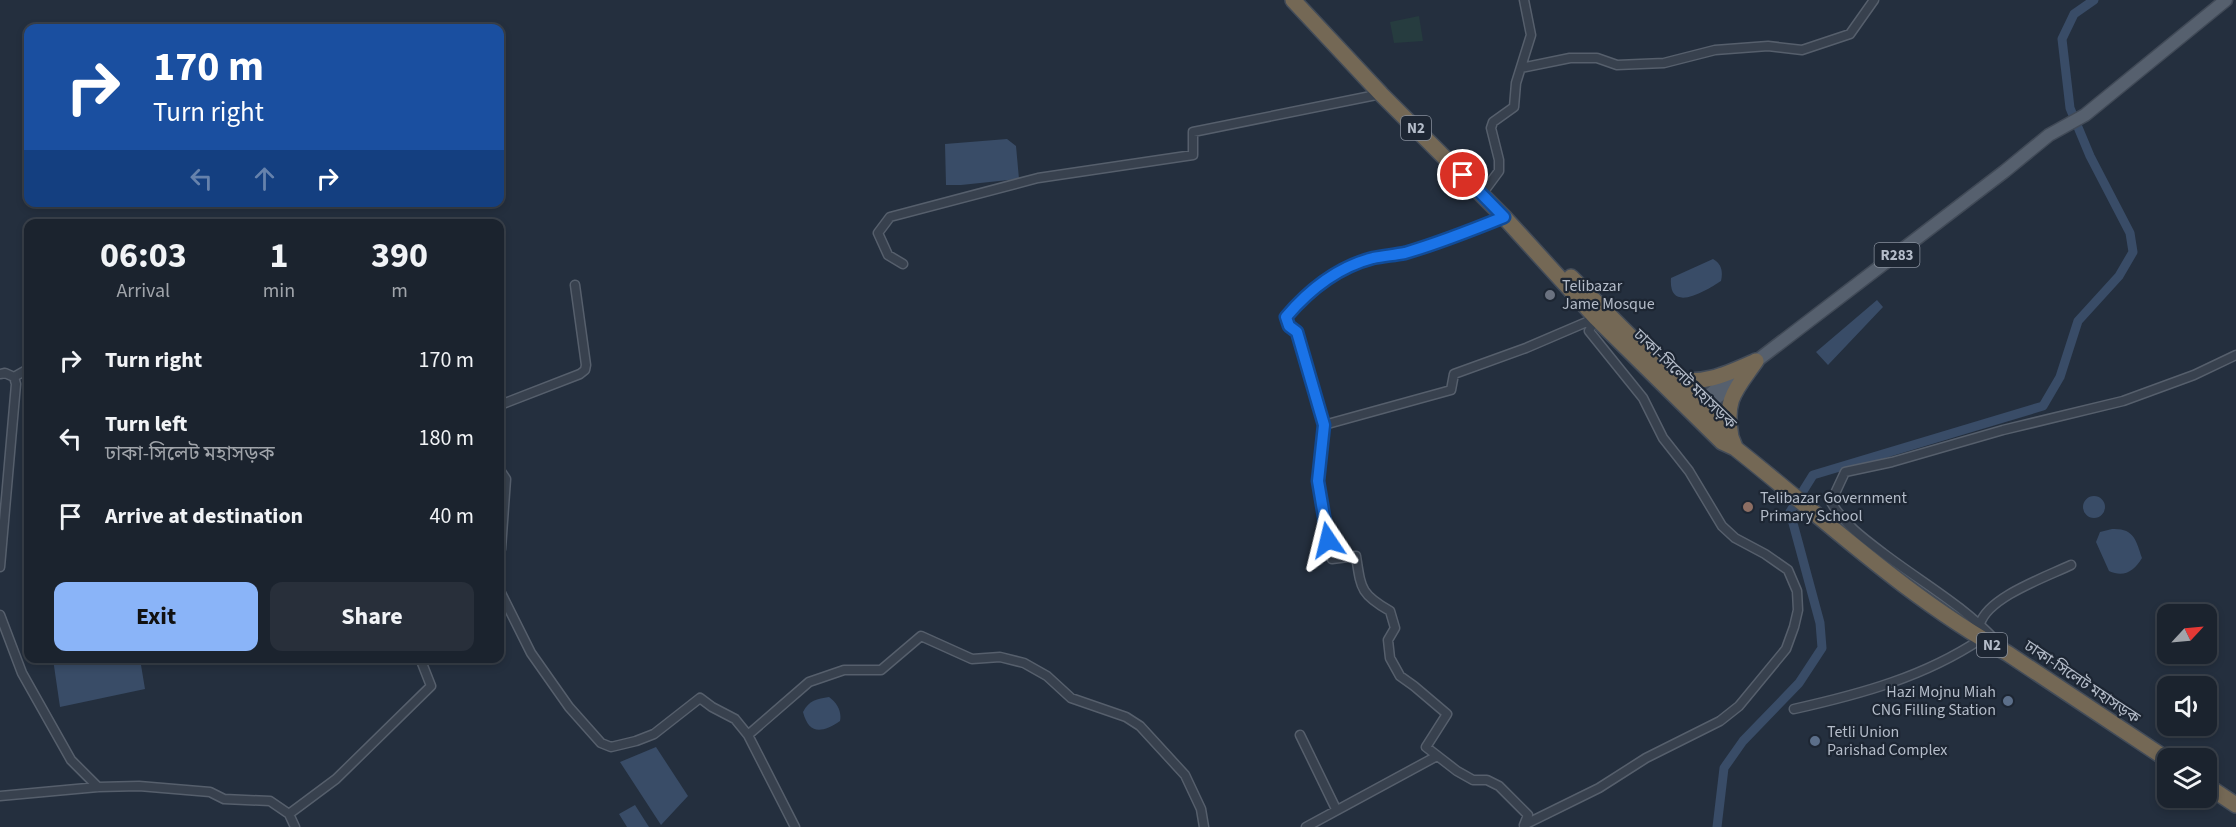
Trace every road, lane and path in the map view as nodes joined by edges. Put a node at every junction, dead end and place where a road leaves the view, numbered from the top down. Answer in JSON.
{"nodes":[{"id":1,"x":1293,"y":0,"type":"edge"},
{"id":2,"x":1524,"y":0,"type":"edge"},
{"id":3,"x":1874,"y":0,"type":"edge"},
{"id":4,"x":2226,"y":0,"type":"edge"},
{"id":5,"x":1521,"y":68,"type":"junction"},
{"id":6,"x":1381,"y":94,"type":"junction"},
{"id":7,"x":1482,"y":194,"type":"junction"},
{"id":8,"x":1504,"y":217,"type":"junction"},
{"id":9,"x":1540,"y":254,"type":"junction"},
{"id":10,"x":903,"y":264,"type":"dead end"},
{"id":11,"x":575,"y":285,"type":"dead end"},
{"id":12,"x":1596,"y":318,"type":"junction"},
{"id":13,"x":2236,"y":355,"type":"edge"},
{"id":14,"x":1756,"y":361,"type":"junction"},
{"id":15,"x":24,"y":371,"type":"edge"},
{"id":16,"x":0,"y":374,"type":"edge"},
{"id":17,"x":14,"y":377,"type":"junction"},
{"id":18,"x":1672,"y":378,"type":"junction"},
{"id":19,"x":504,"y":403,"type":"edge"},
{"id":20,"x":1700,"y":415,"type":"junction"},
{"id":21,"x":1324,"y":425,"type":"junction"},
{"id":22,"x":1733,"y":442,"type":"junction"},
{"id":23,"x":504,"y":476,"type":"edge"},
{"id":24,"x":504,"y":503,"type":"edge"},
{"id":25,"x":2071,"y":565,"type":"dead end"},
{"id":26,"x":0,"y":567,"type":"edge"},
{"id":27,"x":504,"y":599,"type":"edge"},
{"id":28,"x":0,"y":615,"type":"edge"},
{"id":29,"x":1981,"y":631,"type":"junction"},
{"id":30,"x":422,"y":663,"type":"edge"},
{"id":31,"x":1794,"y":709,"type":"dead end"},
{"id":32,"x":748,"y":735,"type":"junction"},
{"id":33,"x":1300,"y":735,"type":"dead end"},
{"id":34,"x":2157,"y":753,"type":"edge"},
{"id":35,"x":1437,"y":756,"type":"junction"},
{"id":36,"x":98,"y":787,"type":"junction"},
{"id":37,"x":2217,"y":792,"type":"edge"},
{"id":38,"x":0,"y":796,"type":"edge"},
{"id":39,"x":2236,"y":805,"type":"edge"},
{"id":40,"x":1336,"y":809,"type":"junction"},
{"id":41,"x":289,"y":814,"type":"junction"},
{"id":42,"x":295,"y":827,"type":"edge"},
{"id":43,"x":795,"y":827,"type":"edge"},
{"id":44,"x":1204,"y":827,"type":"edge"},
{"id":45,"x":1306,"y":827,"type":"edge"}],
"edges":[{"from":1,"to":6,"type":"highway","name":"ঢাকা-সিলেট মহাসড়ক","number":"N2"},
{"from":2,"to":5,"type":"street"},
{"from":3,"to":5,"type":"street"},
{"from":4,"to":14,"type":"main road","number":"R283"},
{"from":5,"to":7,"type":"street"},
{"from":6,"to":7,"type":"highway","name":"ঢাকা-সিলেট মহাসড়ক","number":"N2"},
{"from":6,"to":10,"type":"street"},
{"from":7,"to":8,"type":"highway","name":"ঢাকা-সিলেট মহাসড়ক","number":"N2"},
{"from":8,"to":9,"type":"highway","name":"ঢাকা-সিলেট মহাসড়ক","number":"N2"},
{"from":8,"to":21,"type":"street"},
{"from":9,"to":12,"type":"highway","name":"ঢাকা-সিলেট মহাসড়ক","number":"N2"},
{"from":9,"to":18,"type":"highway"},
{"from":11,"to":19,"type":"street"},
{"from":12,"to":20,"type":"highway","name":"ঢাকা-সিলেট মহাসড়ক","number":"N2"},
{"from":12,"to":21,"type":"street"},
{"from":12,"to":35,"type":"street"},
{"from":13,"to":29,"type":"street"},
{"from":14,"to":18,"type":"highway","number":"R283"},
{"from":14,"to":20,"type":"main road","number":"R283"},
{"from":14,"to":22,"type":"highway","number":"R283"},
{"from":15,"to":17,"type":"street"},
{"from":16,"to":17,"type":"street"},
{"from":17,"to":26,"type":"street"},
{"from":18,"to":20,"type":"highway"},
{"from":20,"to":22,"type":"highway","name":"ঢাকা-সিলেট মহাসড়ক"},
{"from":21,"to":35,"type":"street"},
{"from":22,"to":29,"type":"highway","name":"ঢাকা-সিলেট মহাসড়ক","number":"N2"},
{"from":23,"to":24,"type":"street"},
{"from":25,"to":29,"type":"street"},
{"from":27,"to":32,"type":"street"},
{"from":28,"to":36,"type":"street"},
{"from":29,"to":31,"type":"street"},
{"from":29,"to":34,"type":"highway","name":"ঢাকা-সিলেট মহাসড়ক","number":"N2"},
{"from":30,"to":41,"type":"street"},
{"from":32,"to":43,"type":"street"},
{"from":32,"to":44,"type":"street"},
{"from":33,"to":40,"type":"street"},
{"from":35,"to":40,"type":"street"},
{"from":36,"to":38,"type":"street"},
{"from":36,"to":41,"type":"street"},
{"from":37,"to":39,"type":"highway"},
{"from":40,"to":45,"type":"street"},
{"from":41,"to":42,"type":"street"}]}
